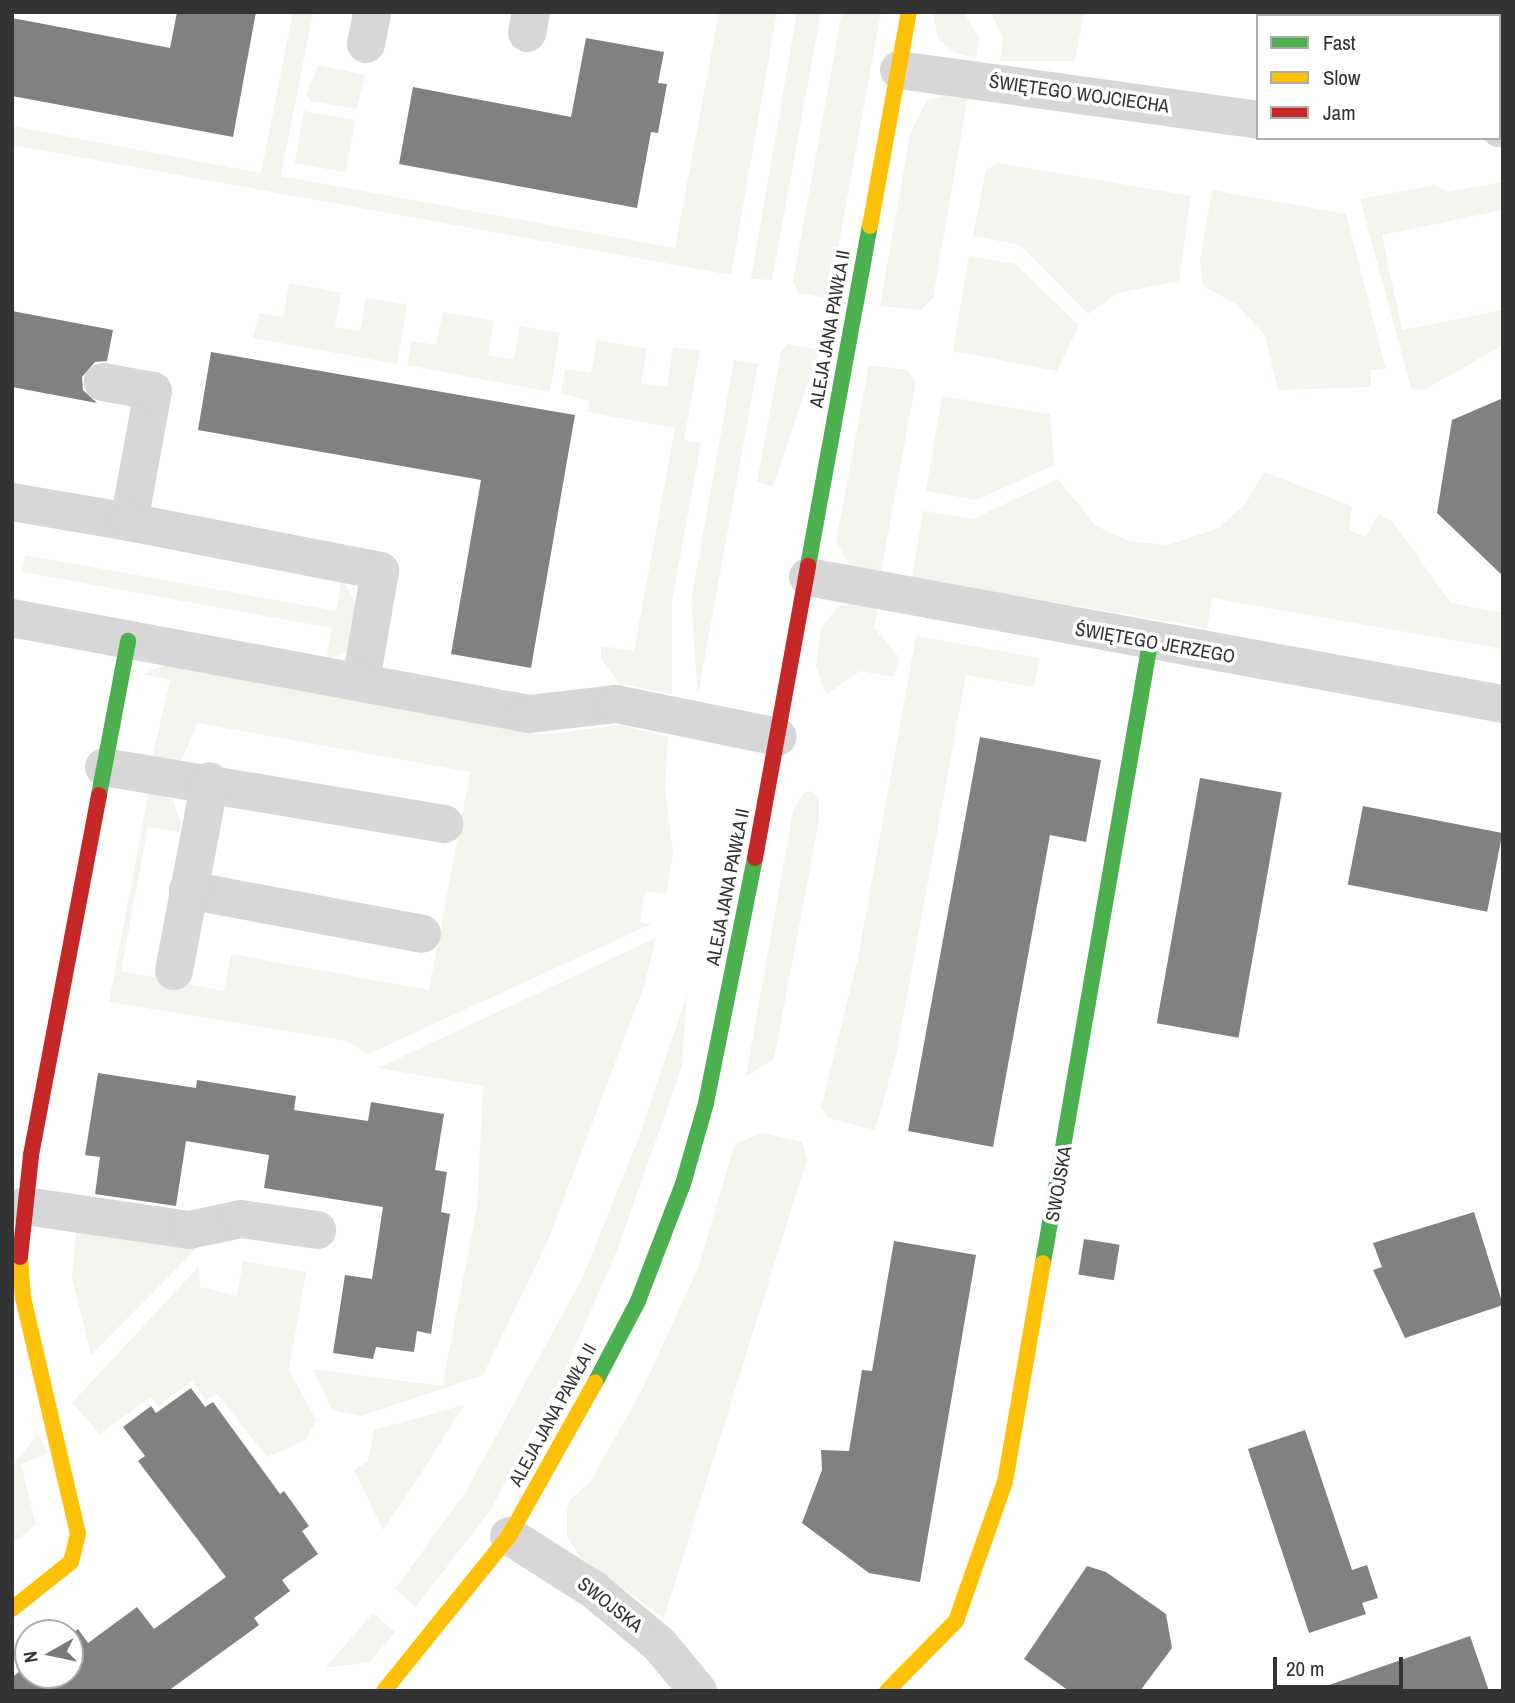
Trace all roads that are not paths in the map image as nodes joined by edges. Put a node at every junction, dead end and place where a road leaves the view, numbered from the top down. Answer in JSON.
{"nodes":[{"id":1,"x":909,"y":12,"type":"edge"},
{"id":2,"x":899,"y":70,"type":"junction"},
{"id":3,"x":1256,"y":120,"type":"edge"},
{"id":4,"x":103,"y":382,"type":"dead end"},
{"id":5,"x":12,"y":502,"type":"edge"},
{"id":6,"x":129,"y":522,"type":"junction"},
{"id":7,"x":808,"y":577,"type":"junction"},
{"id":8,"x":12,"y":618,"type":"edge"},
{"id":9,"x":128,"y":641,"type":"junction"},
{"id":10,"x":1150,"y":643,"type":"junction"},
{"id":11,"x":361,"y":681,"type":"junction"},
{"id":12,"x":1503,"y":704,"type":"edge"},
{"id":13,"x":778,"y":737,"type":"junction"},
{"id":14,"x":104,"y":767,"type":"junction"},
{"id":15,"x":210,"y":780,"type":"junction"},
{"id":16,"x":444,"y":824,"type":"dead end"},
{"id":17,"x":188,"y":890,"type":"junction"},
{"id":18,"x":422,"y":934,"type":"dead end"},
{"id":19,"x":174,"y":971,"type":"dead end"},
{"id":20,"x":25,"y":1206,"type":"junction"},
{"id":21,"x":317,"y":1230,"type":"dead end"},
{"id":22,"x":18,"y":1298,"type":"edge"},
{"id":23,"x":509,"y":1536,"type":"junction"},
{"id":24,"x":12,"y":1609,"type":"edge"},
{"id":25,"x":384,"y":1691,"type":"edge"},
{"id":26,"x":698,"y":1691,"type":"edge"},
{"id":27,"x":887,"y":1691,"type":"edge"}],
"edges":[{"from":1,"to":2,"type":"street","name":"ALEJA JANA PAWŁA II"},
{"from":2,"to":3,"type":"street","name":"ŚWIĘTEGO WOJCIECHA"},
{"from":2,"to":7,"type":"street","name":"ALEJA JANA PAWŁA II"},
{"from":4,"to":6,"type":"street"},
{"from":5,"to":6,"type":"street"},
{"from":6,"to":11,"type":"street"},
{"from":7,"to":10,"type":"street","name":"ŚWIĘTEGO JERZEGO"},
{"from":7,"to":13,"type":"street","name":"ALEJA JANA PAWŁA II"},
{"from":8,"to":9,"type":"street"},
{"from":9,"to":11,"type":"street"},
{"from":9,"to":14,"type":"street"},
{"from":10,"to":12,"type":"street","name":"ŚWIĘTEGO JERZEGO"},
{"from":10,"to":27,"type":"street","name":"SWOJSKA"},
{"from":11,"to":13,"type":"street"},
{"from":13,"to":23,"type":"street","name":"ALEJA JANA PAWŁA II"},
{"from":14,"to":15,"type":"street"},
{"from":14,"to":20,"type":"street"},
{"from":15,"to":16,"type":"street"},
{"from":15,"to":17,"type":"street"},
{"from":17,"to":18,"type":"street"},
{"from":17,"to":19,"type":"street"},
{"from":20,"to":21,"type":"street"},
{"from":20,"to":22,"type":"street"},
{"from":22,"to":24,"type":"street"},
{"from":23,"to":25,"type":"street","name":"ALEJA JANA PAWŁA II"},
{"from":23,"to":26,"type":"street","name":"SWOJSKA"}]}
